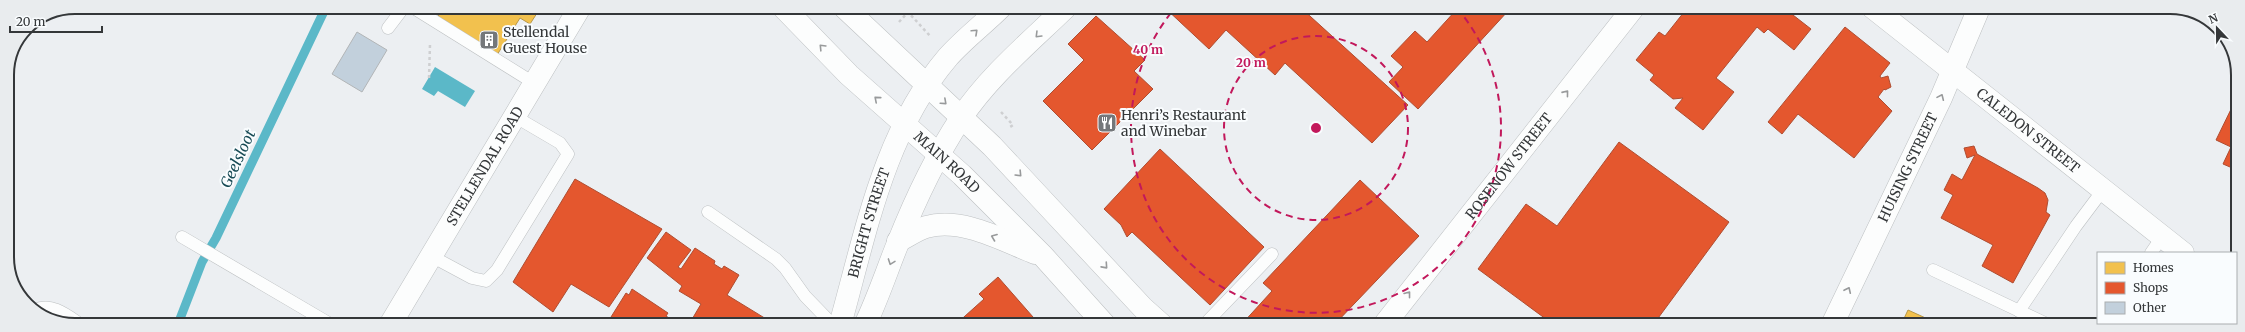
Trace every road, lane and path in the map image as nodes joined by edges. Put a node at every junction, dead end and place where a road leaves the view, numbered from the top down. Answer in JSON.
{"nodes":[{"id":1,"x":399,"y":14,"type":"edge"},
{"id":2,"x":423,"y":14,"type":"edge"},
{"id":3,"x":576,"y":14,"type":"edge"},
{"id":4,"x":790,"y":14,"type":"edge"},
{"id":5,"x":851,"y":14,"type":"edge"},
{"id":6,"x":906,"y":14,"type":"edge"},
{"id":7,"x":910,"y":14,"type":"edge"},
{"id":8,"x":994,"y":14,"type":"edge"},
{"id":9,"x":1059,"y":14,"type":"edge"},
{"id":10,"x":1628,"y":14,"type":"edge"},
{"id":11,"x":1880,"y":14,"type":"edge"},
{"id":12,"x":1976,"y":14,"type":"edge"},
{"id":13,"x":388,"y":28,"type":"dead end"},
{"id":14,"x":881,"y":43,"type":"junction"},
{"id":15,"x":949,"y":57,"type":"junction"},
{"id":16,"x":1952,"y":71,"type":"junction"},
{"id":17,"x":534,"y":83,"type":"junction"},
{"id":18,"x":927,"y":86,"type":"junction"},
{"id":19,"x":514,"y":116,"type":"junction"},
{"id":20,"x":961,"y":117,"type":"junction"},
{"id":21,"x":905,"y":124,"type":"junction"},
{"id":22,"x":939,"y":154,"type":"junction"},
{"id":23,"x":2103,"y":190,"type":"junction"},
{"id":24,"x":708,"y":212,"type":"dead end"},
{"id":25,"x":182,"y":237,"type":"dead end"},
{"id":26,"x":898,"y":241,"type":"junction"},
{"id":27,"x":2157,"y":245,"type":"edge"},
{"id":28,"x":2180,"y":252,"type":"edge"},
{"id":29,"x":1272,"y":254,"type":"dead end"},
{"id":30,"x":431,"y":256,"type":"junction"},
{"id":31,"x":1044,"y":256,"type":"junction"},
{"id":32,"x":1933,"y":270,"type":"dead end"},
{"id":33,"x":41,"y":308,"type":"edge"},
{"id":34,"x":2019,"y":311,"type":"junction"},
{"id":35,"x":70,"y":317,"type":"edge"},
{"id":36,"x":322,"y":318,"type":"edge"},
{"id":37,"x":394,"y":318,"type":"edge"},
{"id":38,"x":826,"y":318,"type":"edge"},
{"id":39,"x":842,"y":318,"type":"edge"},
{"id":40,"x":868,"y":318,"type":"edge"},
{"id":41,"x":1099,"y":318,"type":"edge"},
{"id":42,"x":1154,"y":318,"type":"edge"},
{"id":43,"x":1211,"y":318,"type":"edge"},
{"id":44,"x":1390,"y":318,"type":"edge"},
{"id":45,"x":1835,"y":318,"type":"edge"},
{"id":46,"x":2034,"y":318,"type":"edge"}],
"edges":[{"from":1,"to":13,"type":"lane"},
{"from":2,"to":17,"type":"lane"},
{"from":3,"to":17,"type":"street","name":"STELLENDAL ROAD"},
{"from":21,"to":4,"type":"street","name":"MAIN ROAD","one_way":true},
{"from":5,"to":14,"type":"street"},
{"from":6,"to":14,"type":"path"},
{"from":7,"to":15,"type":"path"},
{"from":15,"to":8,"type":"street","name":"BRIGHT STREET","one_way":true},
{"from":9,"to":20,"type":"street","one_way":true},
{"from":44,"to":10,"type":"street","name":"ROSENOW STREET","one_way":true},
{"from":11,"to":16,"type":"street","name":"CALEDON STREET"},
{"from":12,"to":16,"type":"street","name":"HUISING STREET"},
{"from":14,"to":18,"type":"street"},
{"from":15,"to":18,"type":"street","name":"BRIGHT STREET"},
{"from":16,"to":23,"type":"street","name":"CALEDON STREET"},
{"from":45,"to":16,"type":"street","name":"HUISING STREET","one_way":true},
{"from":17,"to":19,"type":"street","name":"STELLENDAL ROAD"},
{"from":18,"to":20,"type":"street","one_way":true},
{"from":18,"to":21,"type":"street","name":"BRIGHT STREET"},
{"from":19,"to":30,"type":"street","name":"STELLENDAL ROAD"},
{"from":19,"to":30,"type":"lane"},
{"from":20,"to":22,"type":"street"},
{"from":20,"to":42,"type":"street","one_way":true},
{"from":21,"to":22,"type":"street","name":"MAIN ROAD"},
{"from":21,"to":39,"type":"street","name":"BRIGHT STREET"},
{"from":22,"to":26,"type":"street"},
{"from":22,"to":31,"type":"street","name":"MAIN ROAD"},
{"from":23,"to":27,"type":"street","name":"CALEDON STREET"},
{"from":23,"to":34,"type":"lane"},
{"from":24,"to":38,"type":"lane"},
{"from":25,"to":36,"type":"lane"},
{"from":31,"to":26,"type":"street","one_way":true},
{"from":26,"to":40,"type":"street","one_way":true},
{"from":27,"to":28,"type":"street","name":"CALEDON STREET"},
{"from":29,"to":43,"type":"lane"},
{"from":30,"to":37,"type":"street","name":"STELLENDAL ROAD"},
{"from":31,"to":41,"type":"street","name":"MAIN ROAD"},
{"from":32,"to":34,"type":"lane"},
{"from":33,"to":35,"type":"lane"},
{"from":34,"to":46,"type":"lane"}]}
